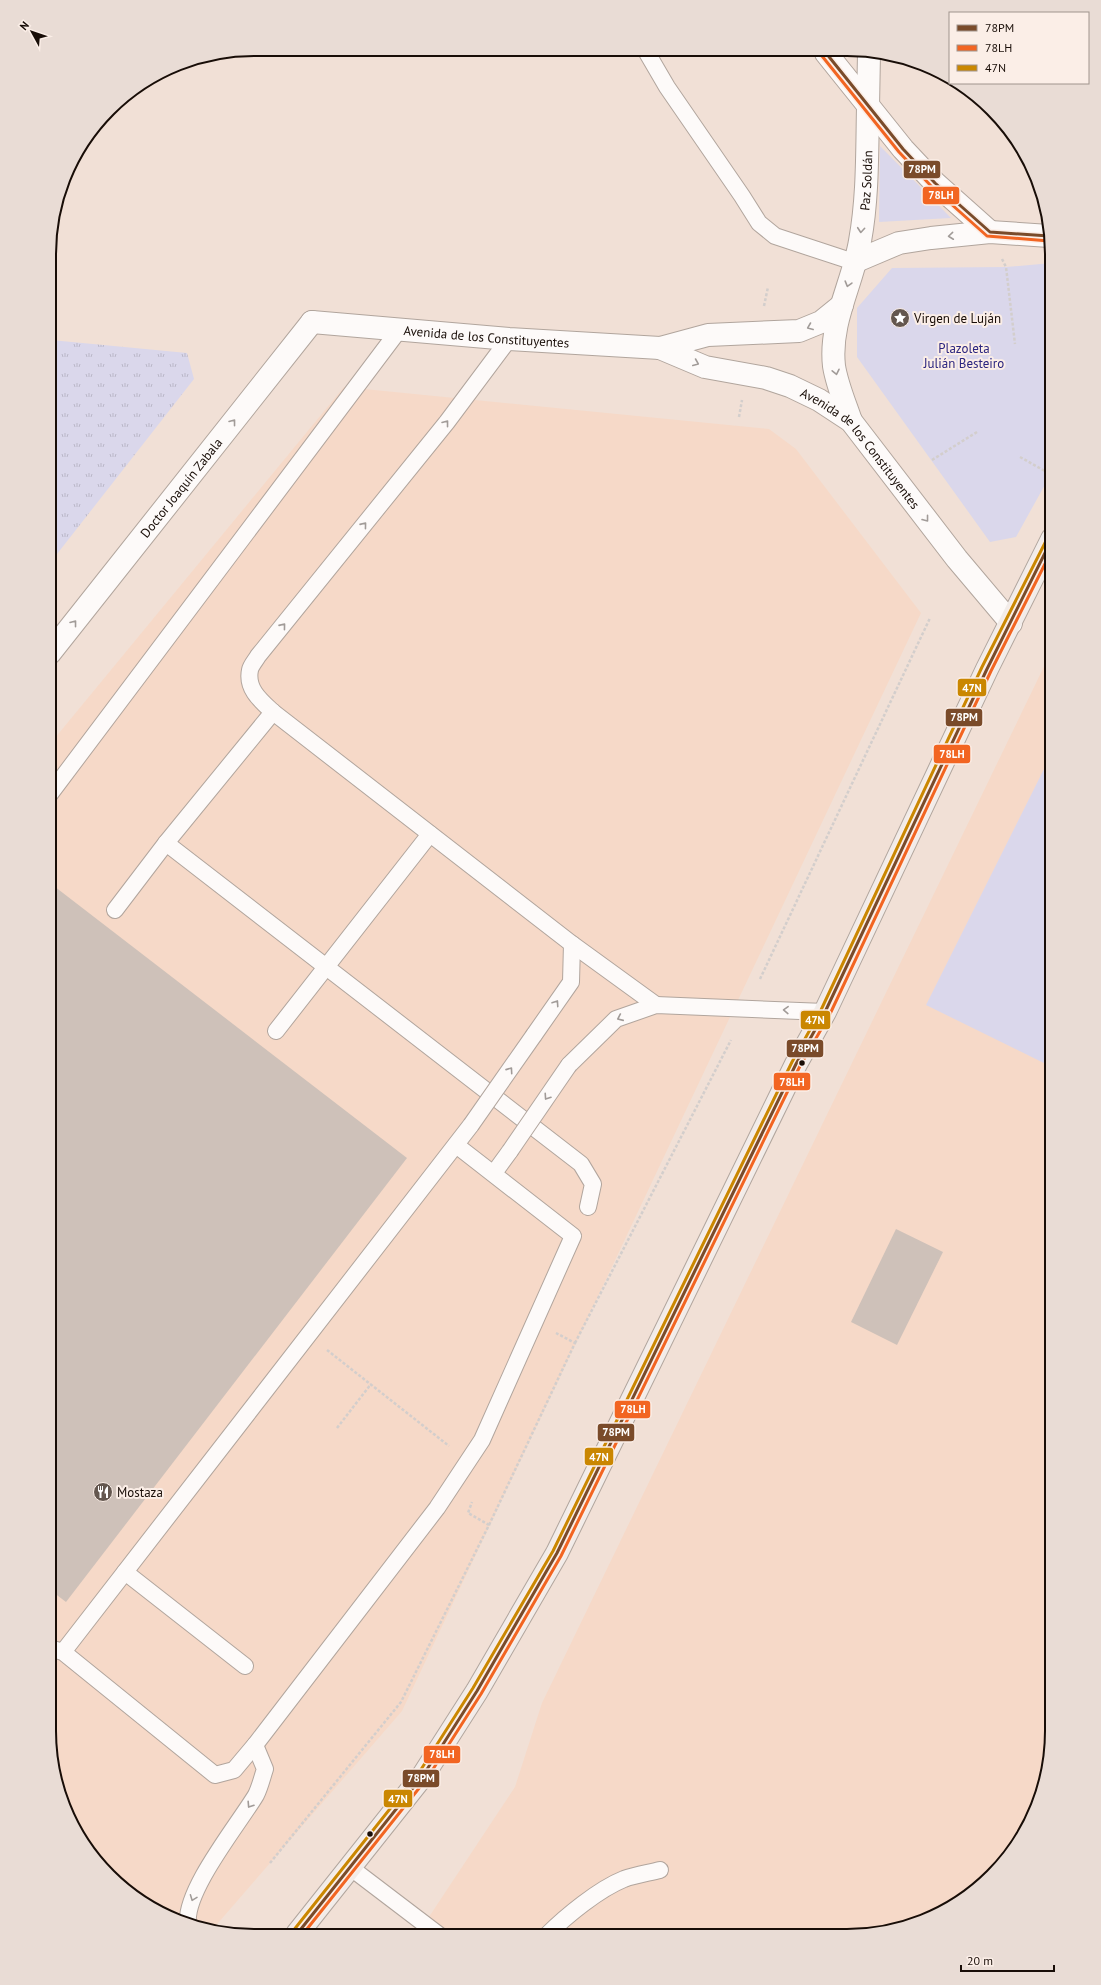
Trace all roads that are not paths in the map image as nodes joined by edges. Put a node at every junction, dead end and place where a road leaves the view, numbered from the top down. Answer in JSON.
{"nodes":[{"id":1,"x":649,"y":56,"type":"edge"},
{"id":2,"x":829,"y":56,"type":"edge"},
{"id":3,"x":869,"y":57,"type":"edge"},
{"id":4,"x":868,"y":107,"type":"junction"},
{"id":5,"x":990,"y":232,"type":"junction"},
{"id":6,"x":1044,"y":236,"type":"edge"},
{"id":7,"x":854,"y":262,"type":"junction"},
{"id":8,"x":842,"y":306,"type":"junction"},
{"id":9,"x":312,"y":322,"type":"joint"},
{"id":10,"x":400,"y":330,"type":"junction"},
{"id":11,"x":509,"y":339,"type":"junction"},
{"id":12,"x":660,"y":348,"type":"junction"},
{"id":13,"x":851,"y":421,"type":"junction"},
{"id":14,"x":1045,"y":553,"type":"edge"},
{"id":15,"x":1011,"y":623,"type":"junction"},
{"id":16,"x":56,"y":645,"type":"edge"},
{"id":17,"x":273,"y":712,"type":"junction"},
{"id":18,"x":56,"y":786,"type":"edge"},
{"id":19,"x":430,"y":834,"type":"junction"},
{"id":20,"x":166,"y":843,"type":"junction"},
{"id":21,"x":115,"y":910,"type":"dead end"},
{"id":22,"x":572,"y":944,"type":"junction"},
{"id":23,"x":327,"y":967,"type":"junction"},
{"id":24,"x":656,"y":1005,"type":"junction"},
{"id":25,"x":824,"y":1012,"type":"junction"},
{"id":26,"x":276,"y":1031,"type":"dead end"},
{"id":27,"x":456,"y":1145,"type":"junction"},
{"id":28,"x":494,"y":1173,"type":"junction"},
{"id":29,"x":588,"y":1207,"type":"dead end"},
{"id":30,"x":125,"y":1572,"type":"junction"},
{"id":31,"x":56,"y":1650,"type":"edge"},
{"id":32,"x":244,"y":1666,"type":"dead end"},
{"id":33,"x":255,"y":1745,"type":"junction"},
{"id":34,"x":351,"y":1868,"type":"junction"},
{"id":35,"x":660,"y":1870,"type":"dead end"},
{"id":36,"x":187,"y":1918,"type":"edge"},
{"id":37,"x":301,"y":1929,"type":"edge"},
{"id":38,"x":431,"y":1929,"type":"edge"},
{"id":39,"x":553,"y":1929,"type":"edge"}],
"edges":[{"from":1,"to":7,"type":"lane"},
{"from":2,"to":4,"type":"street"},
{"from":3,"to":4,"type":"street","name":"Paz Soldán"},
{"from":4,"to":5,"type":"street"},
{"from":4,"to":7,"type":"street","name":"Paz Soldán","one_way":true},
{"from":5,"to":6,"type":"street"},
{"from":5,"to":7,"type":"street","one_way":true},
{"from":7,"to":8,"type":"street","name":"Paz Soldán","one_way":true},
{"from":8,"to":12,"type":"street","name":"Avenida de los Constituyentes","one_way":true},
{"from":8,"to":13,"type":"street","name":"Paz Soldán","one_way":true},
{"from":9,"to":10,"type":"street","name":"Avenida de los Constituyentes"},
{"from":16,"to":9,"type":"street","name":"Doctor Joaquín Zabala","one_way":true},
{"from":10,"to":11,"type":"street","name":"Avenida de los Constituyentes"},
{"from":10,"to":18,"type":"lane"},
{"from":11,"to":12,"type":"street","name":"Avenida de los Constituyentes"},
{"from":17,"to":11,"type":"lane","one_way":true},
{"from":12,"to":13,"type":"street","name":"Avenida de los Constituyentes","one_way":true},
{"from":13,"to":15,"type":"street","name":"Avenida de los Constituyentes","one_way":true},
{"from":14,"to":15,"type":"main road"},
{"from":15,"to":25,"type":"main road"},
{"from":17,"to":19,"type":"lane"},
{"from":17,"to":20,"type":"lane"},
{"from":19,"to":22,"type":"lane"},
{"from":19,"to":23,"type":"lane"},
{"from":20,"to":21,"type":"lane"},
{"from":20,"to":23,"type":"lane"},
{"from":22,"to":24,"type":"lane"},
{"from":27,"to":22,"type":"lane","one_way":true,"bridge":true},
{"from":23,"to":26,"type":"lane"},
{"from":23,"to":29,"type":"lane"},
{"from":25,"to":24,"type":"lane","one_way":true},
{"from":24,"to":28,"type":"lane","one_way":true,"bridge":true},
{"from":25,"to":34,"type":"main road"},
{"from":27,"to":28,"type":"lane"},
{"from":27,"to":30,"type":"lane"},
{"from":28,"to":33,"type":"lane"},
{"from":30,"to":31,"type":"lane"},
{"from":30,"to":32,"type":"lane"},
{"from":31,"to":33,"type":"lane"},
{"from":33,"to":36,"type":"lane","one_way":true},
{"from":34,"to":37,"type":"main road"},
{"from":34,"to":38,"type":"lane"},
{"from":35,"to":39,"type":"lane"}]}
